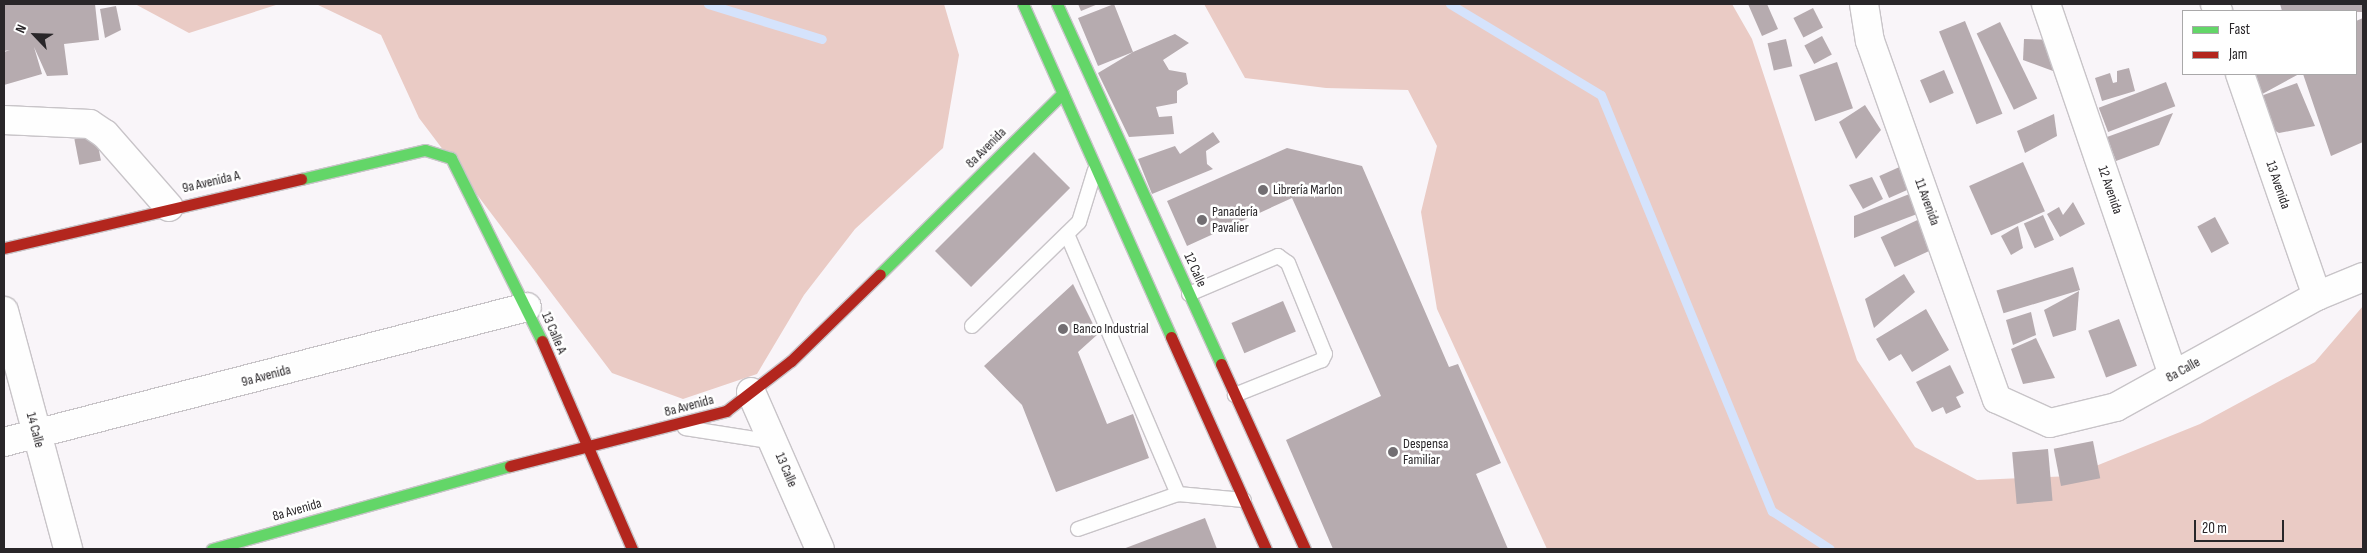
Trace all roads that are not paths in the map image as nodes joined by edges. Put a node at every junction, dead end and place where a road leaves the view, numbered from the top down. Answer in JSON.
{"nodes":[{"id":1,"x":1023,"y":4,"type":"edge"},
{"id":2,"x":1057,"y":4,"type":"edge"},
{"id":3,"x":1851,"y":4,"type":"edge"},
{"id":4,"x":1864,"y":4,"type":"edge"},
{"id":5,"x":2046,"y":4,"type":"edge"},
{"id":6,"x":1870,"y":41,"type":"junction"},
{"id":7,"x":2240,"y":75,"type":"edge"},
{"id":8,"x":1063,"y":94,"type":"junction"},
{"id":9,"x":4,"y":120,"type":"edge"},
{"id":10,"x":425,"y":150,"type":"joint"},
{"id":11,"x":1096,"y":167,"type":"junction"},
{"id":12,"x":169,"y":207,"type":"junction"},
{"id":13,"x":1066,"y":234,"type":"junction"},
{"id":14,"x":4,"y":248,"type":"edge"},
{"id":15,"x":2363,"y":277,"type":"edge"},
{"id":16,"x":1189,"y":294,"type":"junction"},
{"id":17,"x":2317,"y":296,"type":"junction"},
{"id":18,"x":528,"y":307,"type":"junction"},
{"id":19,"x":4,"y":311,"type":"edge"},
{"id":20,"x":972,"y":326,"type":"dead end"},
{"id":21,"x":2173,"y":375,"type":"junction"},
{"id":22,"x":751,"y":392,"type":"junction"},
{"id":23,"x":1235,"y":395,"type":"junction"},
{"id":24,"x":1997,"y":399,"type":"joint"},
{"id":25,"x":674,"y":426,"type":"junction"},
{"id":26,"x":36,"y":436,"type":"junction"},
{"id":27,"x":4,"y":442,"type":"edge"},
{"id":28,"x":775,"y":442,"type":"junction"},
{"id":29,"x":585,"y":445,"type":"junction"},
{"id":30,"x":1178,"y":494,"type":"junction"},
{"id":31,"x":1244,"y":500,"type":"junction"},
{"id":32,"x":1078,"y":529,"type":"dead end"},
{"id":33,"x":68,"y":549,"type":"edge"},
{"id":34,"x":212,"y":549,"type":"edge"},
{"id":35,"x":632,"y":549,"type":"edge"},
{"id":36,"x":820,"y":549,"type":"edge"},
{"id":37,"x":1266,"y":549,"type":"edge"},
{"id":38,"x":1305,"y":549,"type":"edge"}],
"edges":[{"from":1,"to":8,"type":"street"},
{"from":2,"to":16,"type":"street","name":"12 Calle"},
{"from":3,"to":6,"type":"street"},
{"from":4,"to":6,"type":"street","name":"11 Avenida"},
{"from":5,"to":21,"type":"street","name":"12 Avenida"},
{"from":6,"to":24,"type":"street","name":"11 Avenida"},
{"from":7,"to":17,"type":"street","name":"13 Avenida"},
{"from":8,"to":11,"type":"street"},
{"from":8,"to":22,"type":"street","name":"8a Avenida"},
{"from":9,"to":12,"type":"street"},
{"from":10,"to":12,"type":"street","name":"9a Avenida A"},
{"from":10,"to":18,"type":"street","name":"13 Calle A"},
{"from":11,"to":13,"type":"lane"},
{"from":11,"to":31,"type":"street"},
{"from":12,"to":14,"type":"street","name":"9a Avenida A"},
{"from":13,"to":20,"type":"lane"},
{"from":13,"to":30,"type":"lane"},
{"from":15,"to":17,"type":"street","name":"8a Calle"},
{"from":16,"to":23,"type":"street","name":"12 Calle"},
{"from":16,"to":23,"type":"lane"},
{"from":17,"to":21,"type":"street","name":"8a Calle"},
{"from":18,"to":26,"type":"street","name":"9a Avenida"},
{"from":18,"to":29,"type":"street","name":"13 Calle A"},
{"from":19,"to":26,"type":"street","name":"14 Calle"},
{"from":21,"to":24,"type":"street","name":"8a Calle"},
{"from":22,"to":25,"type":"street","name":"8a Avenida"},
{"from":22,"to":28,"type":"street","name":"13 Calle"},
{"from":23,"to":38,"type":"street","name":"12 Calle"},
{"from":25,"to":28,"type":"lane"},
{"from":25,"to":29,"type":"street","name":"8a Avenida"},
{"from":26,"to":27,"type":"street","name":"9a Avenida"},
{"from":26,"to":33,"type":"street","name":"14 Calle"},
{"from":28,"to":36,"type":"street","name":"13 Calle"},
{"from":29,"to":34,"type":"street","name":"8a Avenida"},
{"from":29,"to":35,"type":"street","name":"13 Calle A"},
{"from":30,"to":31,"type":"lane"},
{"from":30,"to":32,"type":"lane"},
{"from":31,"to":37,"type":"street"}]}
